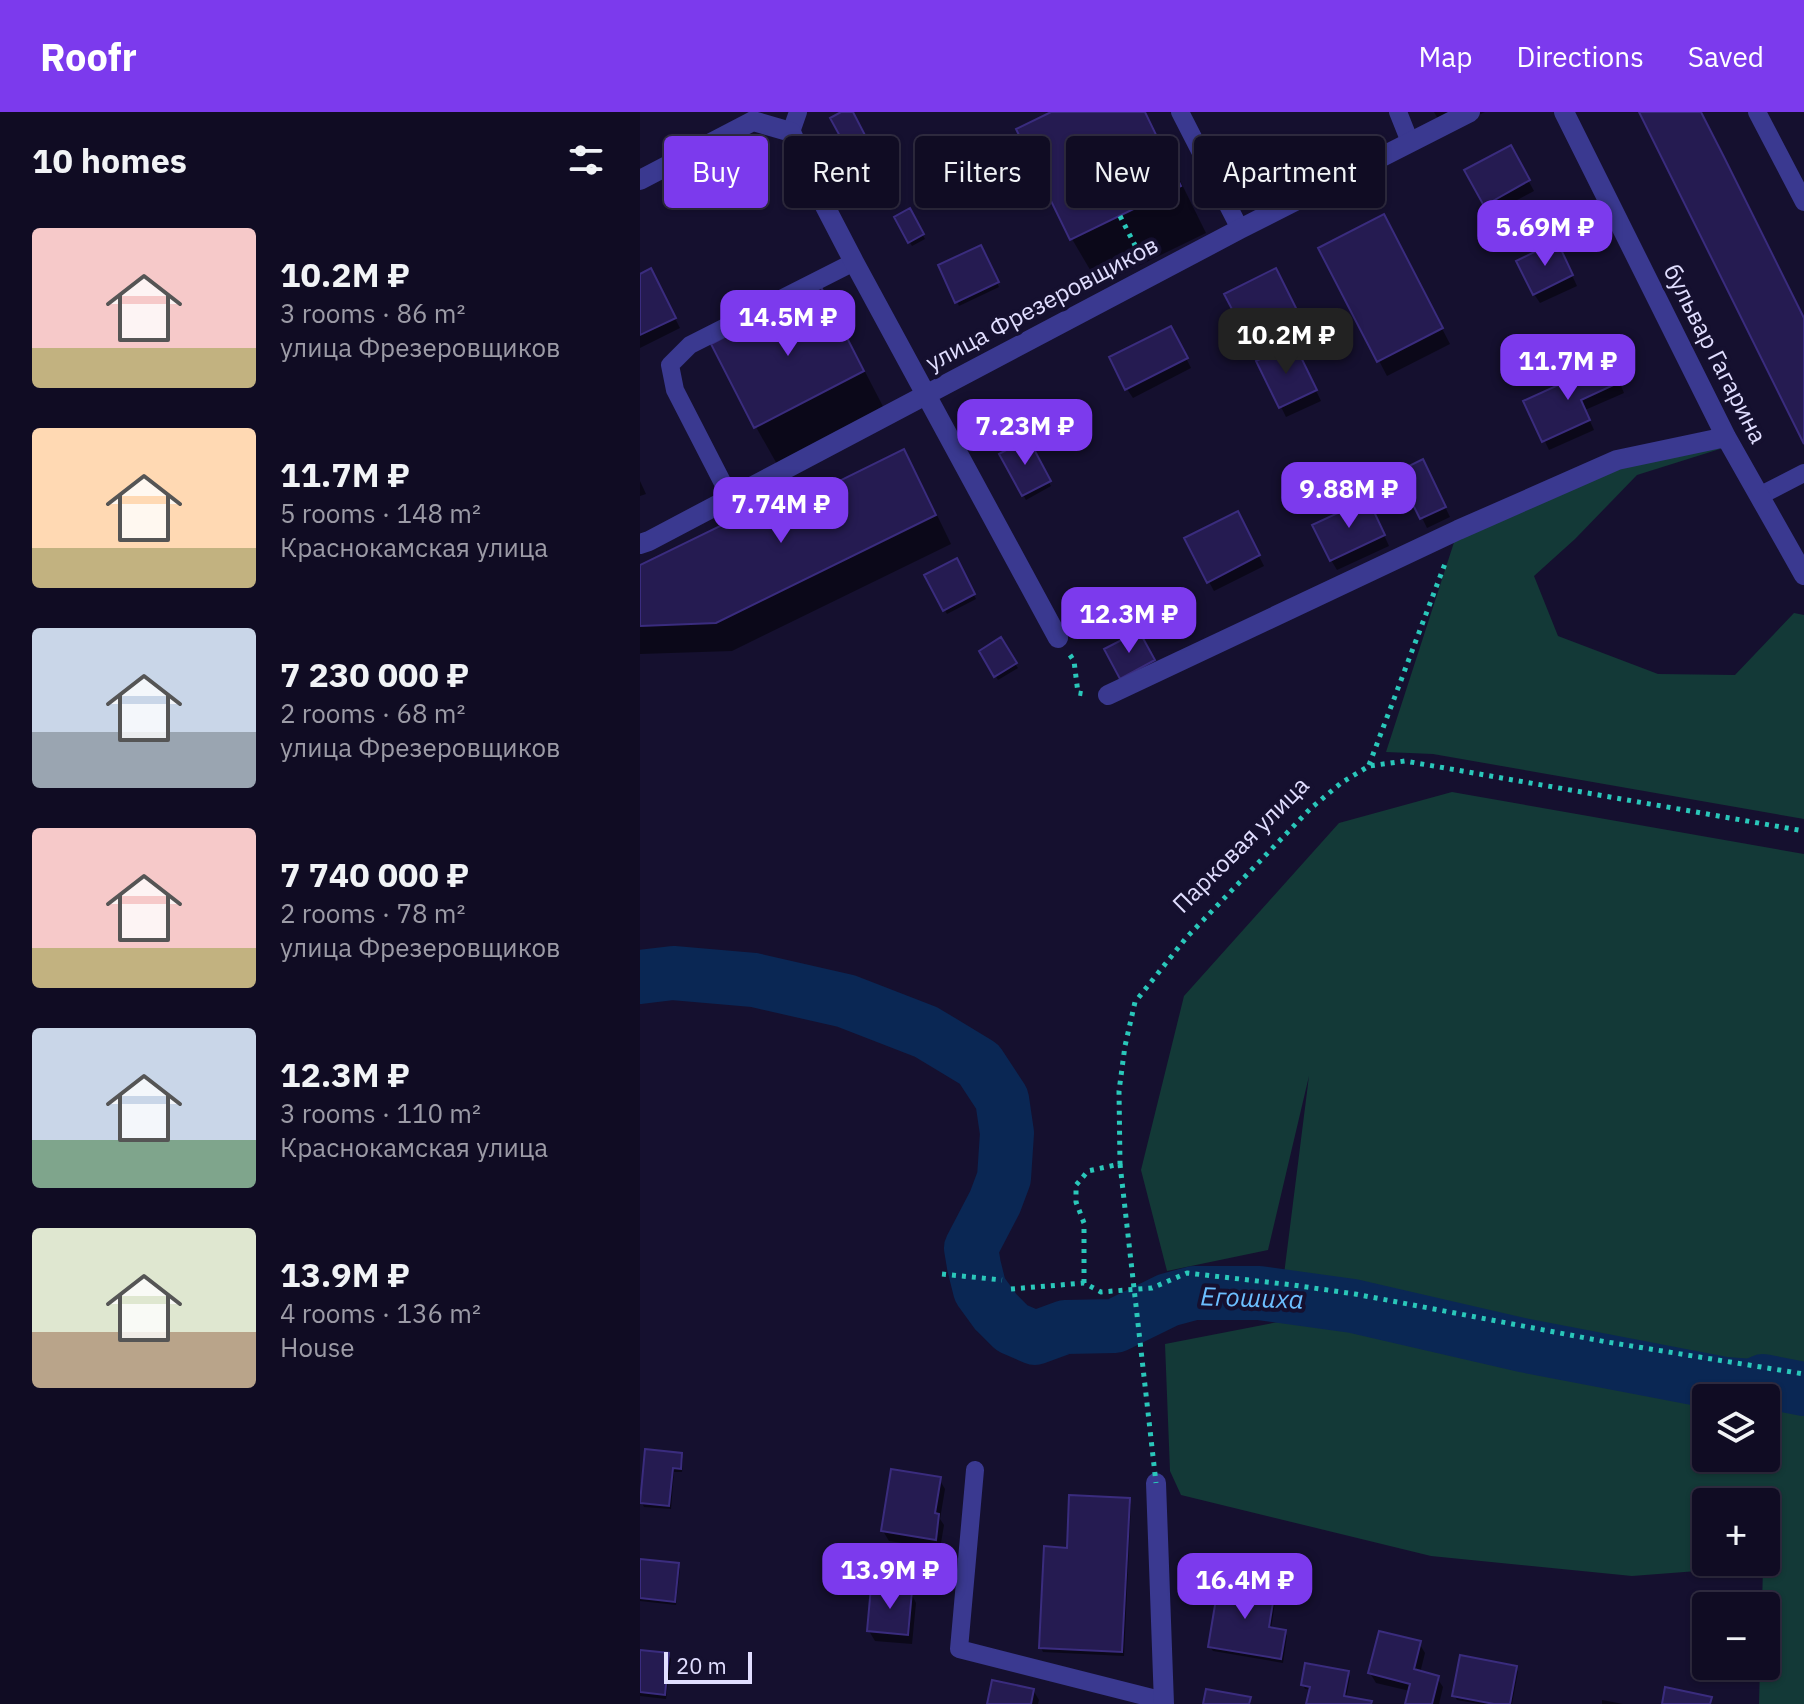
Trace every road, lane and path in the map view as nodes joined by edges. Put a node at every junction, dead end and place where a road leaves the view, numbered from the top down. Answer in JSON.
{"nodes":[{"id":1,"x":798,"y":112,"type":"edge"},
{"id":2,"x":1180,"y":112,"type":"edge"},
{"id":3,"x":1398,"y":112,"type":"edge"},
{"id":4,"x":1470,"y":112,"type":"edge"},
{"id":5,"x":1564,"y":112,"type":"edge"},
{"id":6,"x":1757,"y":112,"type":"edge"},
{"id":7,"x":791,"y":132,"type":"junction"},
{"id":8,"x":1410,"y":142,"type":"junction"},
{"id":9,"x":640,"y":180,"type":"edge"},
{"id":10,"x":1804,"y":202,"type":"edge"},
{"id":11,"x":1120,"y":216,"type":"dead end"},
{"id":12,"x":1240,"y":229,"type":"junction"},
{"id":13,"x":1142,"y":258,"type":"dead end"},
{"id":14,"x":854,"y":262,"type":"junction"},
{"id":15,"x":925,"y":395,"type":"junction"},
{"id":16,"x":1726,"y":437,"type":"junction"},
{"id":17,"x":1804,"y":473,"type":"edge"},
{"id":18,"x":1761,"y":495,"type":"junction"},
{"id":19,"x":730,"y":497,"type":"junction"},
{"id":20,"x":1458,"y":530,"type":"junction"},
{"id":21,"x":640,"y":544,"type":"edge"},
{"id":22,"x":1804,"y":575,"type":"edge"},
{"id":23,"x":1058,"y":638,"type":"joint"},
{"id":24,"x":1108,"y":695,"type":"joint"},
{"id":25,"x":1369,"y":766,"type":"junction"},
{"id":26,"x":1804,"y":831,"type":"edge"},
{"id":27,"x":1120,"y":1164,"type":"junction"},
{"id":28,"x":942,"y":1274,"type":"dead end"},
{"id":29,"x":1002,"y":1280,"type":"dead end"},
{"id":30,"x":1084,"y":1283,"type":"junction"},
{"id":31,"x":1011,"y":1289,"type":"dead end"},
{"id":32,"x":1804,"y":1374,"type":"edge"},
{"id":33,"x":975,"y":1470,"type":"dead end"},
{"id":34,"x":1156,"y":1483,"type":"joint"},
{"id":35,"x":1164,"y":1702,"type":"edge"}],
"edges":[{"from":1,"to":7,"type":"lane"},
{"from":2,"to":12,"type":"lane"},
{"from":3,"to":8,"type":"lane"},
{"from":4,"to":8,"type":"street","name":"улица Фрезеровщиков"},
{"from":5,"to":16,"type":"street","name":"бульвар Гагарина"},
{"from":6,"to":10,"type":"lane"},
{"from":7,"to":9,"type":"street"},
{"from":7,"to":14,"type":"street"},
{"from":8,"to":12,"type":"street","name":"улица Фрезеровщиков"},
{"from":11,"to":13,"type":"path"},
{"from":12,"to":15,"type":"street","name":"улица Фрезеровщиков"},
{"from":14,"to":15,"type":"street"},
{"from":14,"to":19,"type":"lane"},
{"from":15,"to":19,"type":"street","name":"улица Фрезеровщиков"},
{"from":15,"to":23,"type":"street"},
{"from":16,"to":18,"type":"street","name":"бульвар Гагарина"},
{"from":16,"to":20,"type":"street"},
{"from":17,"to":18,"type":"lane"},
{"from":18,"to":22,"type":"street","name":"бульвар Гагарина"},
{"from":19,"to":21,"type":"street","name":"улица Фрезеровщиков"},
{"from":20,"to":24,"type":"street"},
{"from":20,"to":25,"type":"path"},
{"from":23,"to":24,"type":"path"},
{"from":25,"to":26,"type":"path","name":"Парковая улица"},
{"from":25,"to":27,"type":"path","name":"Парковая улица"},
{"from":27,"to":30,"type":"path"},
{"from":27,"to":34,"type":"path","name":"Парковая улица","bridge":true},
{"from":28,"to":29,"type":"path"},
{"from":30,"to":31,"type":"path"},
{"from":30,"to":32,"type":"path"},
{"from":33,"to":35,"type":"lane"},
{"from":34,"to":35,"type":"street"}]}
